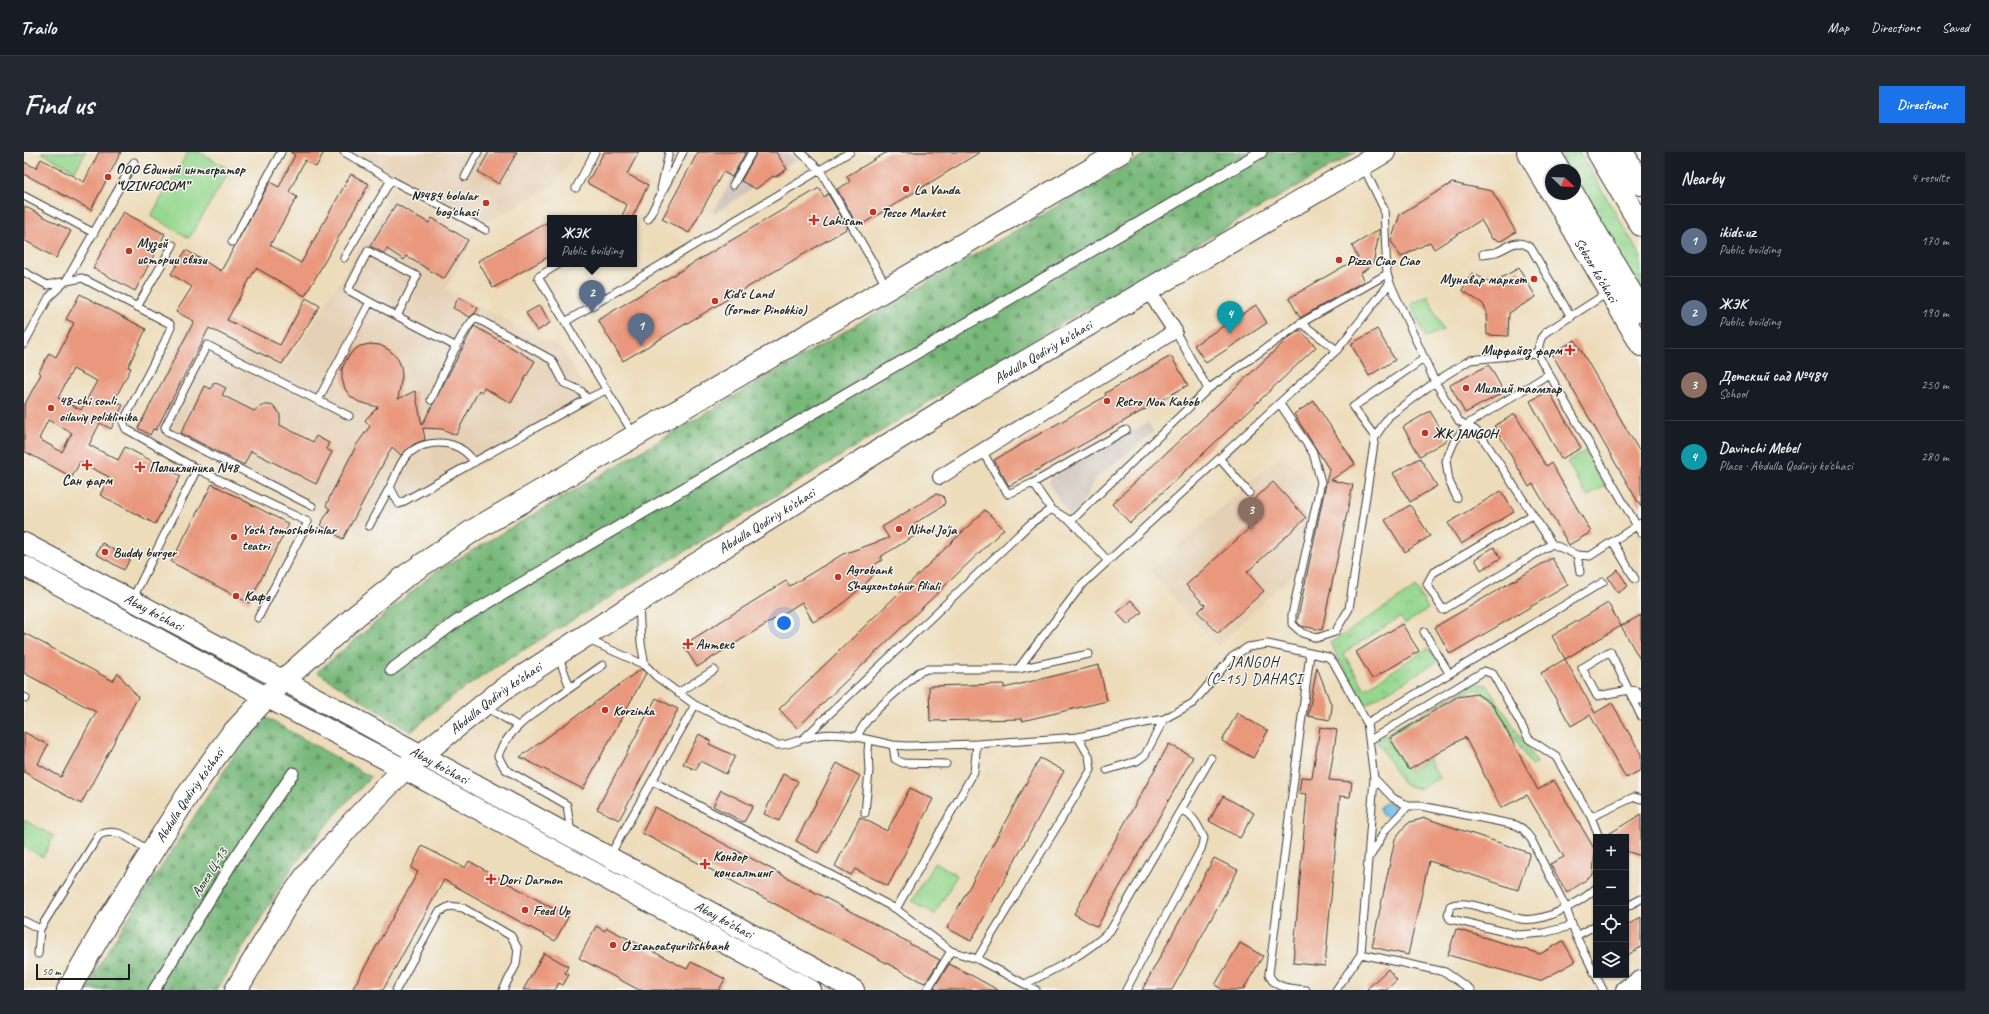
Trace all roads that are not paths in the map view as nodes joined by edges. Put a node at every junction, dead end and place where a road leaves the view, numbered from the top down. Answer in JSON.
{"nodes":[{"id":1,"x":282,"y":152,"type":"edge"},
{"id":2,"x":344,"y":152,"type":"edge"},
{"id":3,"x":478,"y":152,"type":"edge"},
{"id":4,"x":595,"y":152,"type":"edge"},
{"id":5,"x":669,"y":152,"type":"edge"},
{"id":6,"x":683,"y":152,"type":"edge"},
{"id":7,"x":752,"y":152,"type":"edge"},
{"id":8,"x":850,"y":152,"type":"edge"},
{"id":9,"x":1121,"y":152,"type":"edge"},
{"id":10,"x":1261,"y":152,"type":"edge"},
{"id":11,"x":1384,"y":152,"type":"edge"},
{"id":12,"x":1527,"y":152,"type":"edge"},
{"id":13,"x":1549,"y":152,"type":"edge"},
{"id":14,"x":1598,"y":152,"type":"edge"},
{"id":15,"x":1622,"y":152,"type":"edge"},
{"id":16,"x":804,"y":153,"type":"edge"},
{"id":17,"x":134,"y":162,"type":"dead end"},
{"id":18,"x":1363,"y":164,"type":"junction"},
{"id":19,"x":1556,"y":164,"type":"edge"},
{"id":20,"x":820,"y":170,"type":"junction"},
{"id":21,"x":465,"y":177,"type":"dead end"},
{"id":22,"x":391,"y":180,"type":"junction"},
{"id":23,"x":1545,"y":183,"type":"edge"},
{"id":24,"x":1641,"y":184,"type":"edge"},
{"id":25,"x":733,"y":185,"type":"dead end"},
{"id":26,"x":576,"y":188,"type":"dead end"},
{"id":27,"x":24,"y":196,"type":"edge"},
{"id":28,"x":658,"y":199,"type":"junction"},
{"id":29,"x":1555,"y":200,"type":"edge"},
{"id":30,"x":1577,"y":200,"type":"edge"},
{"id":31,"x":648,"y":219,"type":"dead end"},
{"id":32,"x":1641,"y":226,"type":"edge"},
{"id":33,"x":486,"y":230,"type":"dead end"},
{"id":34,"x":94,"y":233,"type":"junction"},
{"id":35,"x":232,"y":242,"type":"dead end"},
{"id":36,"x":173,"y":245,"type":"dead end"},
{"id":37,"x":1483,"y":254,"type":"dead end"},
{"id":38,"x":344,"y":258,"type":"dead end"},
{"id":39,"x":555,"y":267,"type":"edge"},
{"id":40,"x":24,"y":272,"type":"edge"},
{"id":41,"x":1387,"y":274,"type":"junction"},
{"id":42,"x":66,"y":281,"type":"junction"},
{"id":43,"x":1390,"y":283,"type":"junction"},
{"id":44,"x":888,"y":289,"type":"junction"},
{"id":45,"x":1148,"y":290,"type":"junction"},
{"id":46,"x":1609,"y":292,"type":"junction"},
{"id":47,"x":370,"y":302,"type":"junction"},
{"id":48,"x":137,"y":307,"type":"junction"},
{"id":49,"x":1641,"y":310,"type":"edge"},
{"id":50,"x":397,"y":316,"type":"junction"},
{"id":51,"x":1571,"y":316,"type":"junction"},
{"id":52,"x":565,"y":322,"type":"junction"},
{"id":53,"x":1301,"y":323,"type":"junction"},
{"id":54,"x":1175,"y":331,"type":"junction"},
{"id":55,"x":24,"y":344,"type":"edge"},
{"id":56,"x":457,"y":346,"type":"junction"},
{"id":57,"x":1641,"y":346,"type":"edge"},
{"id":58,"x":1337,"y":350,"type":"junction"},
{"id":59,"x":1537,"y":353,"type":"junction"},
{"id":60,"x":1425,"y":358,"type":"junction"},
{"id":61,"x":1549,"y":374,"type":"junction"},
{"id":62,"x":1435,"y":382,"type":"junction"},
{"id":63,"x":1208,"y":389,"type":"junction"},
{"id":64,"x":606,"y":390,"type":"junction"},
{"id":65,"x":587,"y":399,"type":"junction"},
{"id":66,"x":318,"y":400,"type":"junction"},
{"id":67,"x":431,"y":400,"type":"dead end"},
{"id":68,"x":1280,"y":404,"type":"junction"},
{"id":69,"x":349,"y":416,"type":"dead end"},
{"id":70,"x":1466,"y":424,"type":"junction"},
{"id":71,"x":1126,"y":430,"type":"dead end"},
{"id":72,"x":634,"y":435,"type":"junction"},
{"id":73,"x":1375,"y":437,"type":"junction"},
{"id":74,"x":982,"y":451,"type":"junction"},
{"id":75,"x":1220,"y":459,"type":"junction"},
{"id":76,"x":475,"y":462,"type":"junction"},
{"id":77,"x":198,"y":469,"type":"junction"},
{"id":78,"x":940,"y":477,"type":"dead end"},
{"id":79,"x":1033,"y":483,"type":"junction"},
{"id":80,"x":390,"y":487,"type":"junction"},
{"id":81,"x":1249,"y":493,"type":"dead end"},
{"id":82,"x":1457,"y":498,"type":"dead end"},
{"id":83,"x":312,"y":506,"type":"dead end"},
{"id":84,"x":1052,"y":509,"type":"junction"},
{"id":85,"x":1532,"y":515,"type":"junction"},
{"id":86,"x":1071,"y":521,"type":"junction"},
{"id":87,"x":369,"y":526,"type":"dead end"},
{"id":88,"x":1640,"y":528,"type":"edge"},
{"id":89,"x":1613,"y":542,"type":"junction"},
{"id":90,"x":24,"y":543,"type":"edge"},
{"id":91,"x":1552,"y":544,"type":"junction"},
{"id":92,"x":1577,"y":555,"type":"junction"},
{"id":93,"x":1108,"y":561,"type":"junction"},
{"id":94,"x":24,"y":566,"type":"edge"},
{"id":95,"x":1580,"y":572,"type":"dead end"},
{"id":96,"x":1635,"y":579,"type":"dead end"},
{"id":97,"x":1602,"y":582,"type":"dead end"},
{"id":98,"x":132,"y":600,"type":"junction"},
{"id":99,"x":638,"y":602,"type":"junction"},
{"id":100,"x":258,"y":618,"type":"dead end"},
{"id":101,"x":1424,"y":632,"type":"dead end"},
{"id":102,"x":583,"y":637,"type":"junction"},
{"id":103,"x":558,"y":653,"type":"junction"},
{"id":104,"x":1089,"y":654,"type":"dead end"},
{"id":105,"x":1310,"y":654,"type":"junction"},
{"id":106,"x":603,"y":665,"type":"dead end"},
{"id":107,"x":645,"y":665,"type":"junction"},
{"id":108,"x":1018,"y":669,"type":"junction"},
{"id":109,"x":391,"y":670,"type":"dead end"},
{"id":110,"x":714,"y":670,"type":"dead end"},
{"id":111,"x":1449,"y":673,"type":"junction"},
{"id":112,"x":283,"y":681,"type":"junction"},
{"id":113,"x":570,"y":688,"type":"junction"},
{"id":114,"x":1629,"y":690,"type":"junction"},
{"id":115,"x":678,"y":693,"type":"junction"},
{"id":116,"x":266,"y":697,"type":"junction"},
{"id":117,"x":1641,"y":700,"type":"edge"},
{"id":118,"x":482,"y":704,"type":"junction"},
{"id":119,"x":695,"y":705,"type":"junction"},
{"id":120,"x":1641,"y":716,"type":"edge"},
{"id":121,"x":1164,"y":719,"type":"junction"},
{"id":122,"x":1366,"y":723,"type":"junction"},
{"id":123,"x":518,"y":726,"type":"junction"},
{"id":124,"x":856,"y":737,"type":"junction"},
{"id":125,"x":1078,"y":737,"type":"junction"},
{"id":126,"x":803,"y":739,"type":"junction"},
{"id":127,"x":870,"y":740,"type":"junction"},
{"id":128,"x":1370,"y":740,"type":"junction"},
{"id":129,"x":978,"y":744,"type":"junction"},
{"id":130,"x":893,"y":745,"type":"junction"},
{"id":131,"x":421,"y":754,"type":"junction"},
{"id":132,"x":1211,"y":758,"type":"dead end"},
{"id":133,"x":946,"y":764,"type":"dead end"},
{"id":134,"x":404,"y":769,"type":"junction"},
{"id":135,"x":1107,"y":770,"type":"dead end"},
{"id":136,"x":293,"y":773,"type":"dead end"},
{"id":137,"x":1374,"y":778,"type":"junction"},
{"id":138,"x":652,"y":781,"type":"junction"},
{"id":139,"x":1641,"y":799,"type":"edge"},
{"id":140,"x":1408,"y":806,"type":"junction"},
{"id":141,"x":1182,"y":810,"type":"junction"},
{"id":142,"x":865,"y":813,"type":"dead end"},
{"id":143,"x":1591,"y":817,"type":"junction"},
{"id":144,"x":1598,"y":834,"type":"edge"},
{"id":145,"x":571,"y":836,"type":"junction"},
{"id":146,"x":151,"y":853,"type":"junction"},
{"id":147,"x":609,"y":857,"type":"junction"},
{"id":148,"x":1369,"y":860,"type":"junction"},
{"id":149,"x":1593,"y":890,"type":"edge"},
{"id":150,"x":1641,"y":899,"type":"edge"},
{"id":151,"x":1629,"y":906,"type":"edge"},
{"id":152,"x":1566,"y":908,"type":"junction"},
{"id":153,"x":896,"y":909,"type":"junction"},
{"id":154,"x":24,"y":921,"type":"edge"},
{"id":155,"x":1572,"y":926,"type":"junction"},
{"id":156,"x":1593,"y":927,"type":"edge"},
{"id":157,"x":40,"y":929,"type":"junction"},
{"id":158,"x":1576,"y":936,"type":"junction"},
{"id":159,"x":951,"y":951,"type":"junction"},
{"id":160,"x":38,"y":954,"type":"dead end"},
{"id":161,"x":1361,"y":954,"type":"junction"},
{"id":162,"x":977,"y":959,"type":"junction"},
{"id":163,"x":1641,"y":981,"type":"edge"},
{"id":164,"x":1025,"y":984,"type":"junction"},
{"id":165,"x":68,"y":990,"type":"edge"},
{"id":166,"x":154,"y":990,"type":"edge"},
{"id":167,"x":236,"y":990,"type":"edge"},
{"id":168,"x":396,"y":990,"type":"edge"},
{"id":169,"x":503,"y":990,"type":"edge"},
{"id":170,"x":810,"y":990,"type":"edge"},
{"id":171,"x":854,"y":990,"type":"edge"},
{"id":172,"x":927,"y":990,"type":"edge"},
{"id":173,"x":1036,"y":990,"type":"edge"},
{"id":174,"x":1126,"y":990,"type":"edge"},
{"id":175,"x":1306,"y":990,"type":"edge"},
{"id":176,"x":1336,"y":990,"type":"edge"},
{"id":177,"x":1471,"y":990,"type":"edge"},
{"id":178,"x":1604,"y":990,"type":"edge"},
{"id":179,"x":1626,"y":990,"type":"edge"}],
"edges":[{"from":1,"to":35,"type":"lane"},
{"from":2,"to":22,"type":"lane"},
{"from":3,"to":21,"type":"lane"},
{"from":4,"to":26,"type":"lane"},
{"from":5,"to":28,"type":"lane"},
{"from":6,"to":28,"type":"lane"},
{"from":7,"to":25,"type":"lane"},
{"from":8,"to":20,"type":"lane"},
{"from":9,"to":44,"type":"main road","name":"Abdulla Qodiriy ko'chasi"},
{"from":10,"to":109,"type":"street"},
{"from":11,"to":18,"type":"main road","name":"Abdulla Qodiriy ko'chasi"},
{"from":12,"to":23,"type":"main road","name":"Sebzor ko‘chasi"},
{"from":13,"to":19,"type":"main road"},
{"from":14,"to":32,"type":"main road"},
{"from":15,"to":24,"type":"main road"},
{"from":16,"to":20,"type":"lane"},
{"from":17,"to":34,"type":"lane"},
{"from":18,"to":41,"type":"lane"},
{"from":18,"to":45,"type":"main road","name":"Abdulla Qodiriy ko'chasi"},
{"from":20,"to":44,"type":"lane"},
{"from":20,"to":52,"type":"lane"},
{"from":22,"to":33,"type":"lane"},
{"from":22,"to":38,"type":"lane"},
{"from":27,"to":34,"type":"lane"},
{"from":28,"to":31,"type":"lane"},
{"from":29,"to":46,"type":"main road","name":"Sebzor ko‘chasi"},
{"from":30,"to":49,"type":"main road"},
{"from":34,"to":42,"type":"lane"},
{"from":36,"to":48,"type":"lane"},
{"from":37,"to":51,"type":"lane"},
{"from":39,"to":52,"type":"lane"},
{"from":40,"to":42,"type":"lane"},
{"from":41,"to":43,"type":"lane"},
{"from":41,"to":53,"type":"lane"},
{"from":42,"to":48,"type":"lane"},
{"from":42,"to":55,"type":"lane"},
{"from":43,"to":58,"type":"lane"},
{"from":43,"to":60,"type":"lane"},
{"from":44,"to":72,"type":"main road","name":"Abdulla Qodiriy ko'chasi"},
{"from":45,"to":54,"type":"street"},
{"from":45,"to":99,"type":"main road","name":"Abdulla Qodiriy ko'chasi"},
{"from":46,"to":51,"type":"lane"},
{"from":46,"to":57,"type":"main road","name":"Sebzor ko‘chasi"},
{"from":47,"to":50,"type":"lane"},
{"from":47,"to":50,"type":"lane"},
{"from":47,"to":66,"type":"lane"},
{"from":48,"to":77,"type":"lane"},
{"from":50,"to":56,"type":"lane"},
{"from":51,"to":59,"type":"lane"},
{"from":52,"to":64,"type":"lane"},
{"from":53,"to":58,"type":"lane"},
{"from":53,"to":63,"type":"lane"},
{"from":54,"to":63,"type":"lane"},
{"from":54,"to":74,"type":"street"},
{"from":56,"to":65,"type":"lane"},
{"from":56,"to":67,"type":"lane"},
{"from":58,"to":68,"type":"lane"},
{"from":59,"to":61,"type":"lane"},
{"from":59,"to":62,"type":"lane"},
{"from":60,"to":62,"type":"lane"},
{"from":60,"to":73,"type":"lane"},
{"from":61,"to":70,"type":"lane"},
{"from":61,"to":88,"type":"lane"},
{"from":62,"to":70,"type":"lane"},
{"from":62,"to":73,"type":"lane"},
{"from":63,"to":86,"type":"lane"},
{"from":64,"to":65,"type":"lane"},
{"from":64,"to":72,"type":"lane"},
{"from":65,"to":76,"type":"lane"},
{"from":66,"to":69,"type":"lane"},
{"from":66,"to":83,"type":"lane"},
{"from":68,"to":73,"type":"lane"},
{"from":68,"to":75,"type":"lane"},
{"from":70,"to":82,"type":"lane"},
{"from":70,"to":85,"type":"lane"},
{"from":71,"to":79,"type":"lane"},
{"from":72,"to":112,"type":"main road","name":"Abdulla Qodiriy ko'chasi"},
{"from":74,"to":78,"type":"street"},
{"from":74,"to":79,"type":"lane"},
{"from":75,"to":81,"type":"lane"},
{"from":75,"to":93,"type":"lane"},
{"from":76,"to":80,"type":"lane"},
{"from":76,"to":80,"type":"lane"},
{"from":77,"to":98,"type":"lane"},
{"from":77,"to":100,"type":"lane"},
{"from":79,"to":84,"type":"lane"},
{"from":80,"to":87,"type":"lane"},
{"from":84,"to":86,"type":"lane"},
{"from":84,"to":126,"type":"lane"},
{"from":85,"to":91,"type":"lane"},
{"from":85,"to":91,"type":"lane"},
{"from":86,"to":93,"type":"lane"},
{"from":88,"to":89,"type":"lane"},
{"from":89,"to":92,"type":"lane"},
{"from":89,"to":96,"type":"lane"},
{"from":90,"to":98,"type":"main road","name":"Abay ko'chasi"},
{"from":91,"to":92,"type":"lane"},
{"from":92,"to":95,"type":"lane"},
{"from":93,"to":108,"type":"lane"},
{"from":94,"to":116,"type":"main road","name":"Abay ko'chasi"},
{"from":97,"to":111,"type":"lane"},
{"from":98,"to":112,"type":"main road","name":"Abay ko'chasi"},
{"from":99,"to":102,"type":"main road","name":"Abdulla Qodiriy ko'chasi"},
{"from":99,"to":107,"type":"lane"},
{"from":101,"to":111,"type":"lane"},
{"from":102,"to":103,"type":"main road","name":"Abdulla Qodiriy ko'chasi"},
{"from":102,"to":107,"type":"lane"},
{"from":103,"to":113,"type":"lane"},
{"from":103,"to":118,"type":"main road","name":"Abdulla Qodiriy ko'chasi"},
{"from":104,"to":108,"type":"lane"},
{"from":105,"to":121,"type":"lane"},
{"from":105,"to":122,"type":"lane"},
{"from":105,"to":175,"type":"lane"},
{"from":106,"to":113,"type":"lane"},
{"from":107,"to":115,"type":"lane"},
{"from":108,"to":124,"type":"lane"},
{"from":110,"to":115,"type":"lane"},
{"from":111,"to":122,"type":"lane"},
{"from":112,"to":116,"type":"main road","name":"Abdulla Qodiriy ko'chasi"},
{"from":112,"to":131,"type":"main road","name":"Abay ko'chasi"},
{"from":113,"to":123,"type":"lane"},
{"from":114,"to":114,"type":"lane"},
{"from":114,"to":117,"type":"lane"},
{"from":114,"to":120,"type":"lane"},
{"from":115,"to":119,"type":"lane"},
{"from":116,"to":134,"type":"main road","name":"Abay ko'chasi"},
{"from":116,"to":146,"type":"main road","name":"Abdulla Qodiriy ko'chasi"},
{"from":118,"to":123,"type":"lane"},
{"from":118,"to":131,"type":"main road","name":"Abdulla Qodiriy ko'chasi"},
{"from":119,"to":126,"type":"lane"},
{"from":119,"to":138,"type":"lane"},
{"from":121,"to":125,"type":"lane"},
{"from":121,"to":135,"type":"lane"},
{"from":122,"to":128,"type":"lane"},
{"from":123,"to":145,"type":"lane"},
{"from":124,"to":126,"type":"lane"},
{"from":124,"to":127,"type":"lane"},
{"from":125,"to":129,"type":"lane"},
{"from":125,"to":162,"type":"lane"},
{"from":127,"to":130,"type":"lane"},
{"from":127,"to":142,"type":"lane"},
{"from":128,"to":137,"type":"lane"},
{"from":128,"to":143,"type":"lane"},
{"from":129,"to":130,"type":"lane"},
{"from":129,"to":153,"type":"lane"},
{"from":130,"to":133,"type":"lane"},
{"from":131,"to":134,"type":"main road","name":"Abdulla Qodiriy ko'chasi"},
{"from":131,"to":145,"type":"main road","name":"Abay ko'chasi"},
{"from":132,"to":141,"type":"lane"},
{"from":134,"to":167,"type":"main road","name":"Abdulla Qodiriy ko'chasi"},
{"from":134,"to":170,"type":"main road","name":"Abay ko'chasi"},
{"from":136,"to":166,"type":"street","name":"Аллея Ц-13"},
{"from":137,"to":140,"type":"lane"},
{"from":137,"to":148,"type":"lane"},
{"from":138,"to":147,"type":"lane"},
{"from":138,"to":153,"type":"lane"},
{"from":139,"to":143,"type":"lane"},
{"from":140,"to":148,"type":"lane"},
{"from":140,"to":152,"type":"lane"},
{"from":141,"to":164,"type":"lane"},
{"from":141,"to":174,"type":"lane"},
{"from":143,"to":144,"type":"lane"},
{"from":145,"to":147,"type":"main road","name":"Abay ko'chasi"},
{"from":146,"to":157,"type":"lane"},
{"from":146,"to":165,"type":"main road","name":"Abdulla Qodiriy ko'chasi"},
{"from":147,"to":171,"type":"main road","name":"Abay ko'chasi"},
{"from":148,"to":161,"type":"lane"},
{"from":149,"to":152,"type":"lane"},
{"from":150,"to":151,"type":"lane"},
{"from":152,"to":155,"type":"lane"},
{"from":152,"to":155,"type":"lane"},
{"from":153,"to":159,"type":"lane"},
{"from":154,"to":157,"type":"lane"},
{"from":155,"to":158,"type":"lane"},
{"from":156,"to":158,"type":"lane"},
{"from":157,"to":160,"type":"lane"},
{"from":158,"to":178,"type":"lane"},
{"from":159,"to":162,"type":"lane"},
{"from":159,"to":172,"type":"lane"},
{"from":161,"to":176,"type":"lane"},
{"from":161,"to":177,"type":"lane"},
{"from":162,"to":164,"type":"lane"},
{"from":163,"to":179,"type":"main road"},
{"from":164,"to":173,"type":"lane"},
{"from":168,"to":169,"type":"lane"}]}
